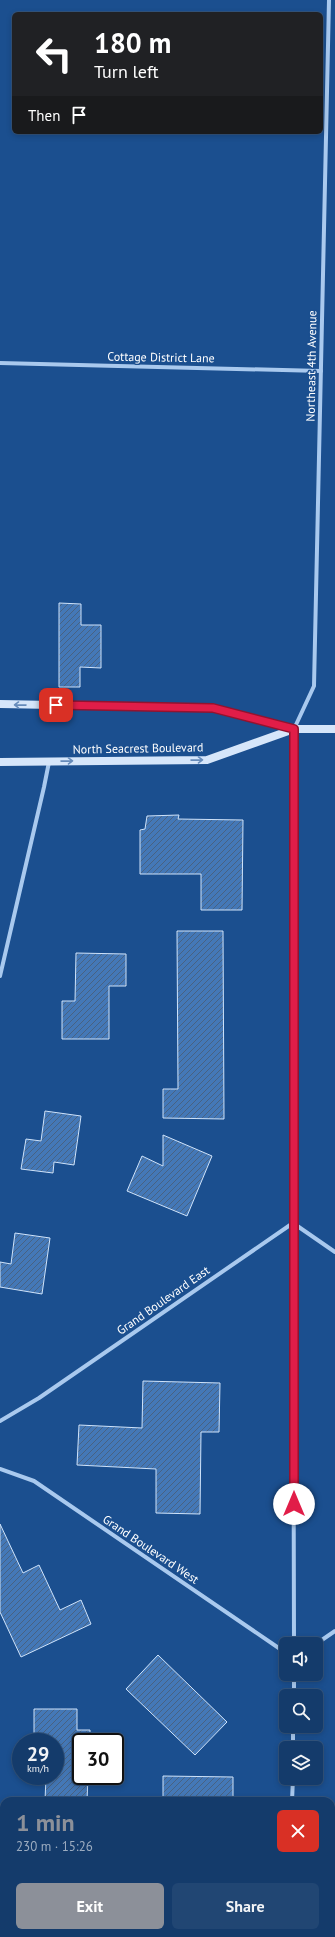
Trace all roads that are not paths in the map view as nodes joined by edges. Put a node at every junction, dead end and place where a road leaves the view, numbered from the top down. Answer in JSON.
{"nodes":[{"id":1,"x":329,"y":0,"type":"edge"},
{"id":2,"x":0,"y":363,"type":"edge"},
{"id":3,"x":321,"y":371,"type":"junction"},
{"id":4,"x":0,"y":704,"type":"edge"},
{"id":5,"x":294,"y":729,"type":"junction"},
{"id":6,"x":335,"y":729,"type":"edge"},
{"id":7,"x":0,"y":762,"type":"edge"},
{"id":8,"x":49,"y":762,"type":"junction"},
{"id":9,"x":0,"y":976,"type":"edge"},
{"id":10,"x":292,"y":1223,"type":"junction"},
{"id":11,"x":335,"y":1252,"type":"edge"},
{"id":12,"x":0,"y":1421,"type":"edge"},
{"id":13,"x":0,"y":1469,"type":"edge"},
{"id":14,"x":335,"y":1631,"type":"edge"},
{"id":15,"x":294,"y":1637,"type":"edge"},
{"id":16,"x":323,"y":1639,"type":"edge"},
{"id":17,"x":279,"y":1648,"type":"edge"},
{"id":18,"x":292,"y":1785,"type":"edge"},
{"id":19,"x":292,"y":1797,"type":"edge"}],
"edges":[{"from":1,"to":3,"type":"street","name":"Northeast 4th Avenue"},
{"from":2,"to":3,"type":"street","name":"Cottage District Lane"},
{"from":3,"to":5,"type":"street","name":"Northeast 4th Avenue"},
{"from":5,"to":4,"type":"street","name":"North Seacrest Boulevard","one_way":true},
{"from":5,"to":6,"type":"street","name":"North Seacrest Boulevard"},
{"from":8,"to":5,"type":"street","name":"North Seacrest Boulevard","one_way":true},
{"from":5,"to":10,"type":"street"},
{"from":7,"to":8,"type":"street","name":"North Seacrest Boulevard"},
{"from":8,"to":9,"type":"street"},
{"from":10,"to":11,"type":"street"},
{"from":10,"to":12,"type":"street","name":"Grand Boulevard East"},
{"from":10,"to":15,"type":"street"},
{"from":13,"to":17,"type":"street","name":"Grand Boulevard West"},
{"from":14,"to":16,"type":"street"},
{"from":18,"to":19,"type":"street"}]}
